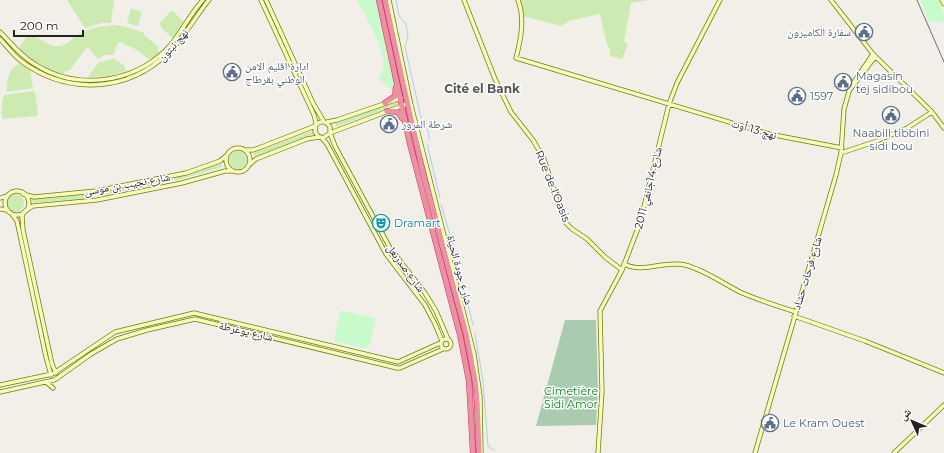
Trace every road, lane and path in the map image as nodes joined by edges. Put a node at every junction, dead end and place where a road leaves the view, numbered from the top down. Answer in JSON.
{"nodes":[{"id":1,"x":203,"y":0,"type":"edge"},
{"id":2,"x":209,"y":0,"type":"edge"},
{"id":3,"x":261,"y":0,"type":"edge"},
{"id":4,"x":266,"y":0,"type":"edge"},
{"id":5,"x":379,"y":0,"type":"edge"},
{"id":6,"x":385,"y":0,"type":"edge"},
{"id":7,"x":389,"y":0,"type":"edge"},
{"id":8,"x":464,"y":0,"type":"edge"},
{"id":9,"x":518,"y":0,"type":"edge"},
{"id":10,"x":720,"y":0,"type":"edge"},
{"id":11,"x":831,"y":0,"type":"edge"},
{"id":12,"x":942,"y":0,"type":"edge"},
{"id":13,"x":944,"y":4,"type":"edge"},
{"id":14,"x":0,"y":32,"type":"edge"},
{"id":15,"x":0,"y":39,"type":"edge"},
{"id":16,"x":874,"y":55,"type":"junction"},
{"id":17,"x":396,"y":80,"type":"junction"},
{"id":18,"x":406,"y":97,"type":"junction"},
{"id":19,"x":400,"y":99,"type":"junction"},
{"id":20,"x":385,"y":103,"type":"junction"},
{"id":21,"x":407,"y":104,"type":"junction"},
{"id":22,"x":669,"y":104,"type":"junction"},
{"id":23,"x":401,"y":106,"type":"junction"},
{"id":24,"x":386,"y":111,"type":"junction"},
{"id":25,"x":932,"y":112,"type":"junction"},
{"id":26,"x":325,"y":122,"type":"junction"},
{"id":27,"x":316,"y":126,"type":"junction"},
{"id":28,"x":406,"y":126,"type":"junction"},
{"id":29,"x":944,"y":128,"type":"edge"},
{"id":30,"x":330,"y":133,"type":"junction"},
{"id":31,"x":320,"y":137,"type":"junction"},
{"id":32,"x":842,"y":148,"type":"junction"},
{"id":33,"x":244,"y":150,"type":"junction"},
{"id":34,"x":841,"y":153,"type":"junction"},
{"id":35,"x":227,"y":155,"type":"junction"},
{"id":36,"x":249,"y":165,"type":"junction"},
{"id":37,"x":232,"y":171,"type":"junction"},
{"id":38,"x":23,"y":194,"type":"junction"},
{"id":39,"x":7,"y":196,"type":"junction"},
{"id":40,"x":0,"y":198,"type":"edge"},
{"id":41,"x":0,"y":209,"type":"edge"},
{"id":42,"x":7,"y":210,"type":"junction"},
{"id":43,"x":25,"y":212,"type":"junction"},
{"id":44,"x":11,"y":213,"type":"junction"},
{"id":45,"x":624,"y":264,"type":"junction"},
{"id":46,"x":622,"y":270,"type":"junction"},
{"id":47,"x":795,"y":314,"type":"junction"},
{"id":48,"x":448,"y":339,"type":"junction"},
{"id":49,"x":441,"y":342,"type":"junction"},
{"id":50,"x":443,"y":349,"type":"junction"},
{"id":51,"x":52,"y":364,"type":"junction"},
{"id":52,"x":49,"y":368,"type":"junction"},
{"id":53,"x":61,"y":368,"type":"junction"},
{"id":54,"x":944,"y":373,"type":"edge"},
{"id":55,"x":54,"y":374,"type":"junction"},
{"id":56,"x":45,"y":376,"type":"junction"},
{"id":57,"x":55,"y":380,"type":"junction"},
{"id":58,"x":46,"y":382,"type":"junction"},
{"id":59,"x":57,"y":384,"type":"dead end"},
{"id":60,"x":0,"y":385,"type":"edge"},
{"id":61,"x":53,"y":388,"type":"dead end"},
{"id":62,"x":0,"y":392,"type":"edge"},
{"id":63,"x":944,"y":405,"type":"edge"},
{"id":64,"x":473,"y":453,"type":"edge"},
{"id":65,"x":480,"y":453,"type":"edge"},
{"id":66,"x":598,"y":453,"type":"edge"},
{"id":67,"x":755,"y":453,"type":"edge"},
{"id":68,"x":894,"y":453,"type":"edge"}],
"edges":[{"from":1,"to":14,"type":"street","name":"نهج نبتون"},
{"from":2,"to":15,"type":"street","name":"نهج نبتون"},
{"from":3,"to":27,"type":"street"},
{"from":4,"to":26,"type":"street"},
{"from":5,"to":17,"type":"highway","name":"شارع جودة الحياة"},
{"from":6,"to":18,"type":"highway","name":"شارع جودة الحياة"},
{"from":7,"to":65,"type":"street"},
{"from":8,"to":46,"type":"street","name":"Rue de l'Oasis"},
{"from":9,"to":22,"type":"street","name":"نهج 13 أوت"},
{"from":10,"to":22,"type":"street","name":"شارع 14جانفي 2011"},
{"from":11,"to":16,"type":"street"},
{"from":12,"to":13,"type":"street"},
{"from":16,"to":25,"type":"street"},
{"from":16,"to":32,"type":"street","name":"شارع فرحات حشاد"},
{"from":17,"to":19,"type":"highway","name":"شارع جودة الحياة"},
{"from":17,"to":20,"type":"highway"},
{"from":18,"to":19,"type":"street"},
{"from":18,"to":21,"type":"highway","name":"شارع جودة الحياة"},
{"from":19,"to":20,"type":"street"},
{"from":19,"to":23,"type":"highway","name":"شارع جودة الحياة"},
{"from":20,"to":26,"type":"street"},
{"from":21,"to":23,"type":"street"},
{"from":21,"to":65,"type":"highway","name":"شارع جودة الحياة"},
{"from":22,"to":32,"type":"street","name":"نهج 13 أوت"},
{"from":22,"to":45,"type":"street","name":"شارع 14جانفي 2011"},
{"from":23,"to":24,"type":"street"},
{"from":23,"to":28,"type":"highway","name":"شارع جودة الحياة"},
{"from":24,"to":28,"type":"highway"},
{"from":24,"to":30,"type":"street"},
{"from":25,"to":29,"type":"street"},
{"from":25,"to":34,"type":"street"},
{"from":26,"to":27,"type":"street"},
{"from":26,"to":30,"type":"street"},
{"from":27,"to":31,"type":"street"},
{"from":27,"to":33,"type":"street"},
{"from":28,"to":64,"type":"highway","name":"شارع جودة الحياة"},
{"from":30,"to":31,"type":"street"},
{"from":30,"to":48,"type":"street","name":"شارع صدربعل"},
{"from":31,"to":36,"type":"street"},
{"from":31,"to":49,"type":"street","name":"شارع صدربعل"},
{"from":32,"to":34,"type":"street","name":"شارع فرحات حشاد"},
{"from":33,"to":35,"type":"street"},
{"from":33,"to":36,"type":"street"},
{"from":34,"to":47,"type":"street","name":"شارع فرحات حشاد"},
{"from":35,"to":37,"type":"street"},
{"from":35,"to":38,"type":"street","name":"شارع نجيب بن موسى"},
{"from":36,"to":37,"type":"street"},
{"from":37,"to":43,"type":"street"},
{"from":38,"to":39,"type":"street"},
{"from":38,"to":43,"type":"street"},
{"from":39,"to":40,"type":"street"},
{"from":39,"to":42,"type":"street"},
{"from":41,"to":42,"type":"street"},
{"from":42,"to":44,"type":"street"},
{"from":43,"to":44,"type":"street"},
{"from":43,"to":51,"type":"street"},
{"from":44,"to":52,"type":"street"},
{"from":45,"to":46,"type":"street","name":"شارع 14جانفي 2011"},
{"from":45,"to":47,"type":"street"},
{"from":46,"to":66,"type":"street","name":"شارع 14جانفي 2011"},
{"from":47,"to":54,"type":"street"},
{"from":47,"to":67,"type":"street","name":"شارع فرحات حشاد"},
{"from":48,"to":49,"type":"street"},
{"from":48,"to":50,"type":"street"},
{"from":49,"to":50,"type":"street"},
{"from":49,"to":53,"type":"street","name":"شارع يوغرطة"},
{"from":50,"to":55,"type":"street","name":"شارع يوغرطة"},
{"from":51,"to":53,"type":"street"},
{"from":51,"to":55,"type":"street"},
{"from":52,"to":55,"type":"street"},
{"from":52,"to":56,"type":"street"},
{"from":53,"to":55,"type":"street","name":"شارع يوغرطة"},
{"from":55,"to":56,"type":"street","name":"شارع يوغرطة"},
{"from":55,"to":57,"type":"street","name":"شارع يوغرطة"},
{"from":55,"to":57,"type":"street"},
{"from":55,"to":59,"type":"street"},
{"from":56,"to":60,"type":"street","name":"شارع يوغرطة"},
{"from":57,"to":58,"type":"street","name":"شارع يوغرطة"},
{"from":58,"to":61,"type":"street"},
{"from":58,"to":62,"type":"street","name":"شارع يوغرطة"},
{"from":63,"to":68,"type":"street"}]}
